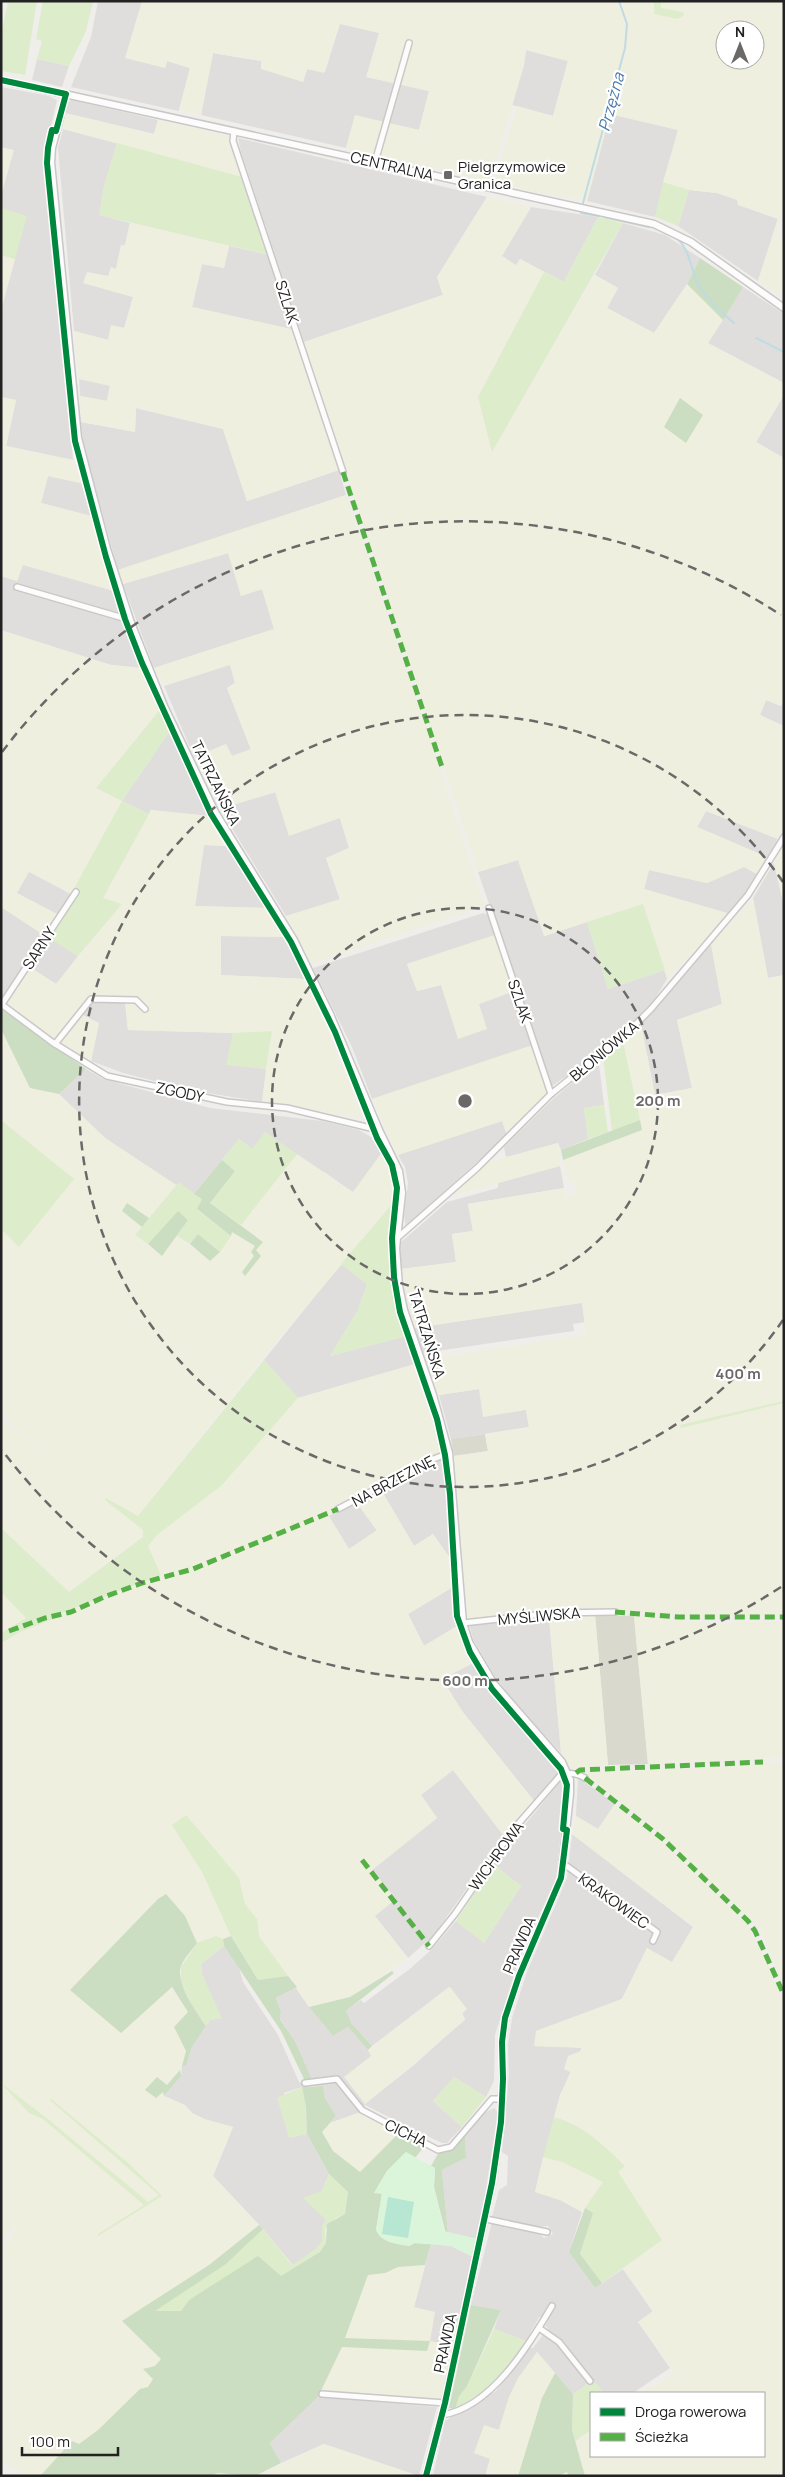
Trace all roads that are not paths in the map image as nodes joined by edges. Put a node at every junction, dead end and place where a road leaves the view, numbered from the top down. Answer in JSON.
{"nodes":[{"id":1,"x":409,"y":43,"type":"dead end"},
{"id":2,"x":1,"y":80,"type":"edge"},
{"id":3,"x":66,"y":94,"type":"junction"},
{"id":4,"x":234,"y":131,"type":"junction"},
{"id":5,"x":375,"y":162,"type":"junction"},
{"id":6,"x":784,"y":308,"type":"edge"},
{"id":7,"x":343,"y":472,"type":"dead end"},
{"id":8,"x":17,"y":588,"type":"dead end"},
{"id":9,"x":130,"y":620,"type":"junction"},
{"id":10,"x":784,"y":837,"type":"edge"},
{"id":11,"x":76,"y":892,"type":"dead end"},
{"id":12,"x":489,"y":908,"type":"dead end"},
{"id":13,"x":2,"y":1004,"type":"edge"},
{"id":14,"x":145,"y":1009,"type":"dead end"},
{"id":15,"x":54,"y":1044,"type":"junction"},
{"id":16,"x":551,"y":1094,"type":"junction"},
{"id":17,"x":379,"y":1130,"type":"junction"},
{"id":18,"x":396,"y":1240,"type":"junction"},
{"id":19,"x":449,"y":1453,"type":"junction"},
{"id":20,"x":338,"y":1509,"type":"dead end"},
{"id":21,"x":615,"y":1612,"type":"dead end"},
{"id":22,"x":463,"y":1623,"type":"junction"},
{"id":23,"x":568,"y":1772,"type":"junction"},
{"id":24,"x":585,"y":1778,"type":"dead end"},
{"id":25,"x":564,"y":1864,"type":"junction"},
{"id":26,"x":653,"y":1941,"type":"dead end"},
{"id":27,"x":429,"y":1946,"type":"dead end"},
{"id":28,"x":305,"y":2083,"type":"dead end"},
{"id":29,"x":502,"y":2099,"type":"junction"},
{"id":30,"x":486,"y":2218,"type":"junction"},
{"id":31,"x":547,"y":2232,"type":"dead end"},
{"id":32,"x":552,"y":2306,"type":"dead end"},
{"id":33,"x":539,"y":2328,"type":"junction"},
{"id":34,"x":590,"y":2381,"type":"dead end"},
{"id":35,"x":322,"y":2394,"type":"dead end"},
{"id":36,"x":445,"y":2403,"type":"junction"},
{"id":37,"x":442,"y":2415,"type":"junction"},
{"id":38,"x":426,"y":2476,"type":"edge"}],
"edges":[{"from":1,"to":5,"type":"street"},
{"from":2,"to":3,"type":"street","name":"CENTRALNA"},
{"from":3,"to":4,"type":"street","name":"CENTRALNA"},
{"from":3,"to":9,"type":"street","name":"TATRZAŃSKA"},
{"from":4,"to":5,"type":"street","name":"CENTRALNA"},
{"from":4,"to":7,"type":"street","name":"SZLAK"},
{"from":5,"to":6,"type":"street","name":"CENTRALNA"},
{"from":8,"to":9,"type":"street"},
{"from":9,"to":17,"type":"street","name":"TATRZAŃSKA"},
{"from":10,"to":16,"type":"street","name":"BŁONIÓWKA"},
{"from":11,"to":13,"type":"street","name":"SARNY"},
{"from":12,"to":16,"type":"street","name":"SZLAK"},
{"from":13,"to":15,"type":"street","name":"ZGODY"},
{"from":14,"to":15,"type":"street"},
{"from":15,"to":17,"type":"street","name":"ZGODY"},
{"from":16,"to":18,"type":"street","name":"BŁONIÓWKA"},
{"from":17,"to":18,"type":"street","name":"TATRZAŃSKA"},
{"from":18,"to":19,"type":"street","name":"TATRZAŃSKA"},
{"from":19,"to":20,"type":"street","name":"NA BRZEZINĘ"},
{"from":19,"to":22,"type":"street"},
{"from":21,"to":22,"type":"street","name":"MYŚLIWSKA"},
{"from":22,"to":23,"type":"street"},
{"from":23,"to":24,"type":"street"},
{"from":23,"to":25,"type":"street","name":"PRAWDA"},
{"from":23,"to":27,"type":"street","name":"WICHROWA"},
{"from":25,"to":26,"type":"street","name":"KRAKOWIEC"},
{"from":25,"to":29,"type":"street","name":"PRAWDA"},
{"from":28,"to":29,"type":"street","name":"CICHA"},
{"from":29,"to":30,"type":"street","name":"PRAWDA"},
{"from":30,"to":31,"type":"street"},
{"from":30,"to":36,"type":"street","name":"PRAWDA"},
{"from":32,"to":33,"type":"street"},
{"from":33,"to":34,"type":"street"},
{"from":33,"to":37,"type":"street"},
{"from":35,"to":36,"type":"street"},
{"from":36,"to":37,"type":"street","name":"PRAWDA"},
{"from":37,"to":38,"type":"street","name":"PRAWDA"}]}
